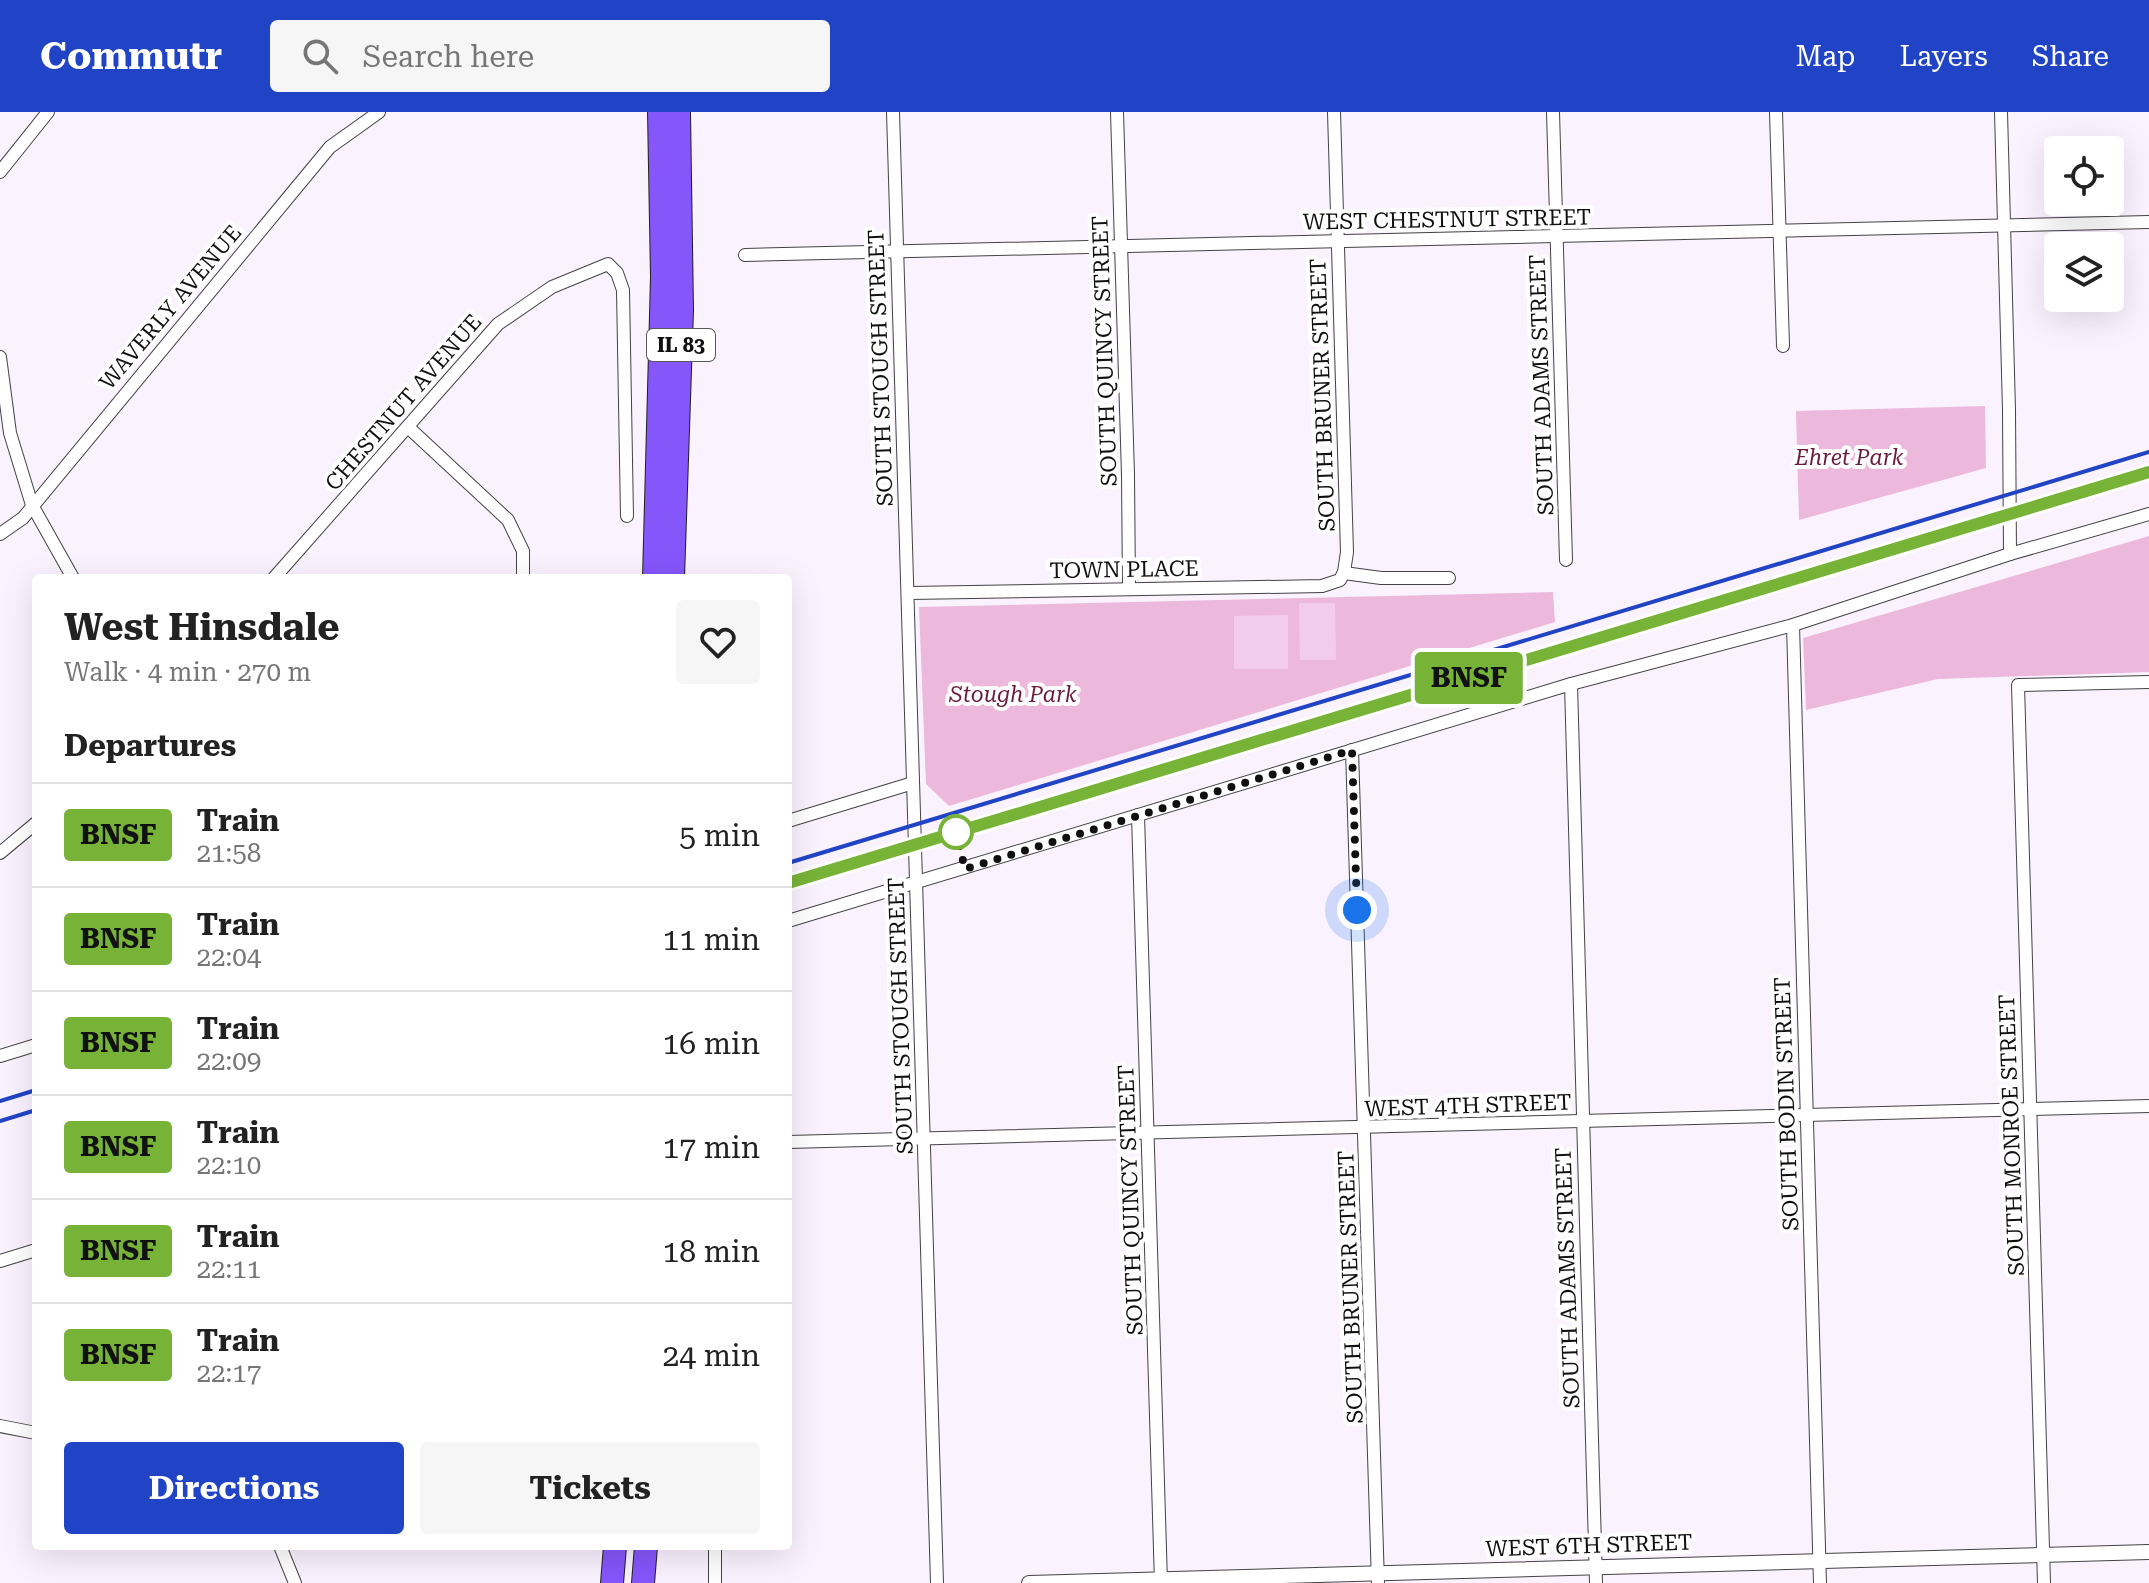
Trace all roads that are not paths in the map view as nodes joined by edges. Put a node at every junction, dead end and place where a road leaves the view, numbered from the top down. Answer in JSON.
{"nodes":[{"id":1,"x":48,"y":112,"type":"edge"},
{"id":2,"x":379,"y":112,"type":"edge"},
{"id":3,"x":659,"y":112,"type":"edge"},
{"id":4,"x":679,"y":112,"type":"edge"},
{"id":5,"x":893,"y":112,"type":"edge"},
{"id":6,"x":1117,"y":112,"type":"edge"},
{"id":7,"x":1334,"y":112,"type":"edge"},
{"id":8,"x":1553,"y":112,"type":"edge"},
{"id":9,"x":1776,"y":112,"type":"edge"},
{"id":10,"x":2001,"y":112,"type":"edge"},
{"id":11,"x":0,"y":172,"type":"edge"},
{"id":12,"x":2149,"y":222,"type":"edge"},
{"id":13,"x":2004,"y":227,"type":"junction"},
{"id":14,"x":1779,"y":230,"type":"junction"},
{"id":15,"x":1557,"y":236,"type":"junction"},
{"id":16,"x":1338,"y":241,"type":"junction"},
{"id":17,"x":1121,"y":246,"type":"junction"},
{"id":18,"x":896,"y":251,"type":"junction"},
{"id":19,"x":745,"y":255,"type":"dead end"},
{"id":20,"x":1783,"y":346,"type":"dead end"},
{"id":21,"x":0,"y":357,"type":"edge"},
{"id":22,"x":408,"y":427,"type":"junction"},
{"id":23,"x":32,"y":505,"type":"junction"},
{"id":24,"x":2149,"y":514,"type":"edge"},
{"id":25,"x":627,"y":516,"type":"dead end"},
{"id":26,"x":0,"y":534,"type":"edge"},
{"id":27,"x":2010,"y":554,"type":"junction"},
{"id":28,"x":1566,"y":560,"type":"dead end"},
{"id":29,"x":71,"y":574,"type":"edge"},
{"id":30,"x":278,"y":574,"type":"edge"},
{"id":31,"x":523,"y":574,"type":"edge"},
{"id":32,"x":654,"y":574,"type":"edge"},
{"id":33,"x":673,"y":574,"type":"edge"},
{"id":34,"x":1342,"y":576,"type":"junction"},
{"id":35,"x":1449,"y":578,"type":"dead end"},
{"id":36,"x":1129,"y":589,"type":"junction"},
{"id":37,"x":909,"y":593,"type":"junction"},
{"id":38,"x":1793,"y":625,"type":"junction"},
{"id":39,"x":2149,"y":682,"type":"edge"},
{"id":40,"x":1571,"y":684,"type":"junction"},
{"id":41,"x":1352,"y":750,"type":"junction"},
{"id":42,"x":913,"y":783,"type":"junction"},
{"id":43,"x":1138,"y":815,"type":"junction"},
{"id":44,"x":792,"y":820,"type":"edge"},
{"id":45,"x":32,"y":826,"type":"edge"},
{"id":46,"x":0,"y":853,"type":"edge"},
{"id":47,"x":916,"y":884,"type":"junction"},
{"id":48,"x":792,"y":920,"type":"edge"},
{"id":49,"x":32,"y":1046,"type":"edge"},
{"id":50,"x":0,"y":1056,"type":"edge"},
{"id":51,"x":2149,"y":1106,"type":"edge"},
{"id":52,"x":2030,"y":1109,"type":"junction"},
{"id":53,"x":1806,"y":1115,"type":"junction"},
{"id":54,"x":1583,"y":1121,"type":"junction"},
{"id":55,"x":1366,"y":1128,"type":"junction"},
{"id":56,"x":1148,"y":1133,"type":"junction"},
{"id":57,"x":925,"y":1140,"type":"junction"},
{"id":58,"x":792,"y":1142,"type":"edge"},
{"id":59,"x":32,"y":1251,"type":"edge"},
{"id":60,"x":0,"y":1261,"type":"edge"},
{"id":61,"x":0,"y":1426,"type":"edge"},
{"id":62,"x":32,"y":1432,"type":"edge"},
{"id":63,"x":282,"y":1550,"type":"edge"},
{"id":64,"x":615,"y":1550,"type":"edge"},
{"id":65,"x":646,"y":1550,"type":"edge"},
{"id":66,"x":715,"y":1550,"type":"edge"},
{"id":67,"x":2149,"y":1552,"type":"edge"},
{"id":68,"x":2043,"y":1555,"type":"junction"},
{"id":69,"x":1819,"y":1561,"type":"junction"},
{"id":70,"x":1596,"y":1567,"type":"junction"},
{"id":71,"x":1378,"y":1578,"type":"edge"},
{"id":72,"x":1161,"y":1581,"type":"edge"},
{"id":73,"x":295,"y":1583,"type":"edge"},
{"id":74,"x":612,"y":1583,"type":"edge"},
{"id":75,"x":643,"y":1583,"type":"edge"},
{"id":76,"x":715,"y":1583,"type":"edge"},
{"id":77,"x":937,"y":1583,"type":"edge"},
{"id":78,"x":1029,"y":1583,"type":"edge"},
{"id":79,"x":1596,"y":1583,"type":"edge"},
{"id":80,"x":1820,"y":1583,"type":"edge"},
{"id":81,"x":2044,"y":1583,"type":"edge"}],
"edges":[{"from":1,"to":11,"type":"street"},
{"from":2,"to":23,"type":"street","name":"WAVERLY AVENUE"},
{"from":3,"to":32,"type":"highway","number":"IL 83"},
{"from":4,"to":33,"type":"highway","number":"IL 83"},
{"from":5,"to":18,"type":"street","name":"SOUTH STOUGH STREET"},
{"from":6,"to":17,"type":"street","name":"SOUTH QUINCY STREET"},
{"from":7,"to":16,"type":"street","name":"SOUTH BRUNER STREET"},
{"from":8,"to":15,"type":"street","name":"SOUTH ADAMS STREET"},
{"from":9,"to":14,"type":"street"},
{"from":10,"to":13,"type":"street"},
{"from":12,"to":13,"type":"street","name":"WEST CHESTNUT STREET"},
{"from":13,"to":14,"type":"street","name":"WEST CHESTNUT STREET"},
{"from":13,"to":27,"type":"street"},
{"from":14,"to":15,"type":"street","name":"WEST CHESTNUT STREET"},
{"from":14,"to":20,"type":"street"},
{"from":15,"to":16,"type":"street","name":"WEST CHESTNUT STREET"},
{"from":15,"to":28,"type":"street","name":"SOUTH ADAMS STREET"},
{"from":16,"to":17,"type":"street","name":"WEST CHESTNUT STREET"},
{"from":16,"to":34,"type":"street","name":"SOUTH BRUNER STREET"},
{"from":17,"to":18,"type":"street","name":"WEST CHESTNUT STREET"},
{"from":17,"to":36,"type":"street","name":"SOUTH QUINCY STREET"},
{"from":18,"to":19,"type":"street","name":"WEST CHESTNUT STREET"},
{"from":18,"to":37,"type":"street","name":"SOUTH STOUGH STREET"},
{"from":21,"to":23,"type":"street"},
{"from":22,"to":25,"type":"street","name":"CHESTNUT AVENUE"},
{"from":22,"to":30,"type":"street","name":"CHESTNUT AVENUE"},
{"from":22,"to":31,"type":"street"},
{"from":23,"to":26,"type":"street","name":"WAVERLY AVENUE"},
{"from":23,"to":29,"type":"street"},
{"from":24,"to":27,"type":"street"},
{"from":27,"to":38,"type":"street"},
{"from":34,"to":35,"type":"street","name":"TOWN PLACE"},
{"from":34,"to":36,"type":"street","name":"TOWN PLACE"},
{"from":36,"to":37,"type":"street","name":"TOWN PLACE"},
{"from":37,"to":42,"type":"street","name":"SOUTH STOUGH STREET"},
{"from":38,"to":40,"type":"street"},
{"from":38,"to":53,"type":"street","name":"SOUTH BODIN STREET"},
{"from":39,"to":52,"type":"street","name":"SOUTH MONROE STREET"},
{"from":40,"to":41,"type":"street"},
{"from":40,"to":54,"type":"street","name":"SOUTH ADAMS STREET"},
{"from":41,"to":43,"type":"street"},
{"from":41,"to":55,"type":"street","name":"SOUTH BRUNER STREET"},
{"from":42,"to":44,"type":"street"},
{"from":42,"to":47,"type":"street","name":"SOUTH STOUGH STREET"},
{"from":43,"to":47,"type":"street"},
{"from":43,"to":56,"type":"street","name":"SOUTH QUINCY STREET"},
{"from":45,"to":46,"type":"street"},
{"from":47,"to":48,"type":"street"},
{"from":47,"to":57,"type":"street","name":"SOUTH STOUGH STREET"},
{"from":49,"to":50,"type":"street"},
{"from":51,"to":52,"type":"street","name":"WEST 4TH STREET"},
{"from":52,"to":53,"type":"street","name":"WEST 4TH STREET"},
{"from":52,"to":68,"type":"street","name":"SOUTH MONROE STREET"},
{"from":53,"to":54,"type":"street","name":"WEST 4TH STREET"},
{"from":53,"to":69,"type":"street","name":"SOUTH BODIN STREET"},
{"from":54,"to":55,"type":"street","name":"WEST 4TH STREET"},
{"from":54,"to":70,"type":"street","name":"SOUTH ADAMS STREET"},
{"from":55,"to":56,"type":"street","name":"WEST 4TH STREET"},
{"from":55,"to":71,"type":"street","name":"SOUTH BRUNER STREET"},
{"from":56,"to":57,"type":"street","name":"WEST 4TH STREET"},
{"from":56,"to":72,"type":"street","name":"SOUTH QUINCY STREET"},
{"from":57,"to":58,"type":"street","name":"WEST 4TH STREET"},
{"from":57,"to":77,"type":"street","name":"SOUTH STOUGH STREET"},
{"from":59,"to":60,"type":"street"},
{"from":61,"to":62,"type":"street"},
{"from":63,"to":73,"type":"street"},
{"from":64,"to":74,"type":"highway"},
{"from":65,"to":75,"type":"highway"},
{"from":66,"to":76,"type":"street"},
{"from":67,"to":68,"type":"street","name":"WEST 6TH STREET"},
{"from":68,"to":69,"type":"street","name":"WEST 6TH STREET"},
{"from":68,"to":81,"type":"street","name":"SOUTH MONROE STREET"},
{"from":69,"to":70,"type":"street","name":"WEST 6TH STREET"},
{"from":69,"to":80,"type":"street","name":"SOUTH BODIN STREET"},
{"from":70,"to":71,"type":"street","name":"WEST 6TH STREET"},
{"from":70,"to":79,"type":"street","name":"SOUTH ADAMS STREET"},
{"from":71,"to":72,"type":"street","name":"WEST 6TH STREET"},
{"from":72,"to":78,"type":"street","name":"WEST 6TH STREET"}]}
